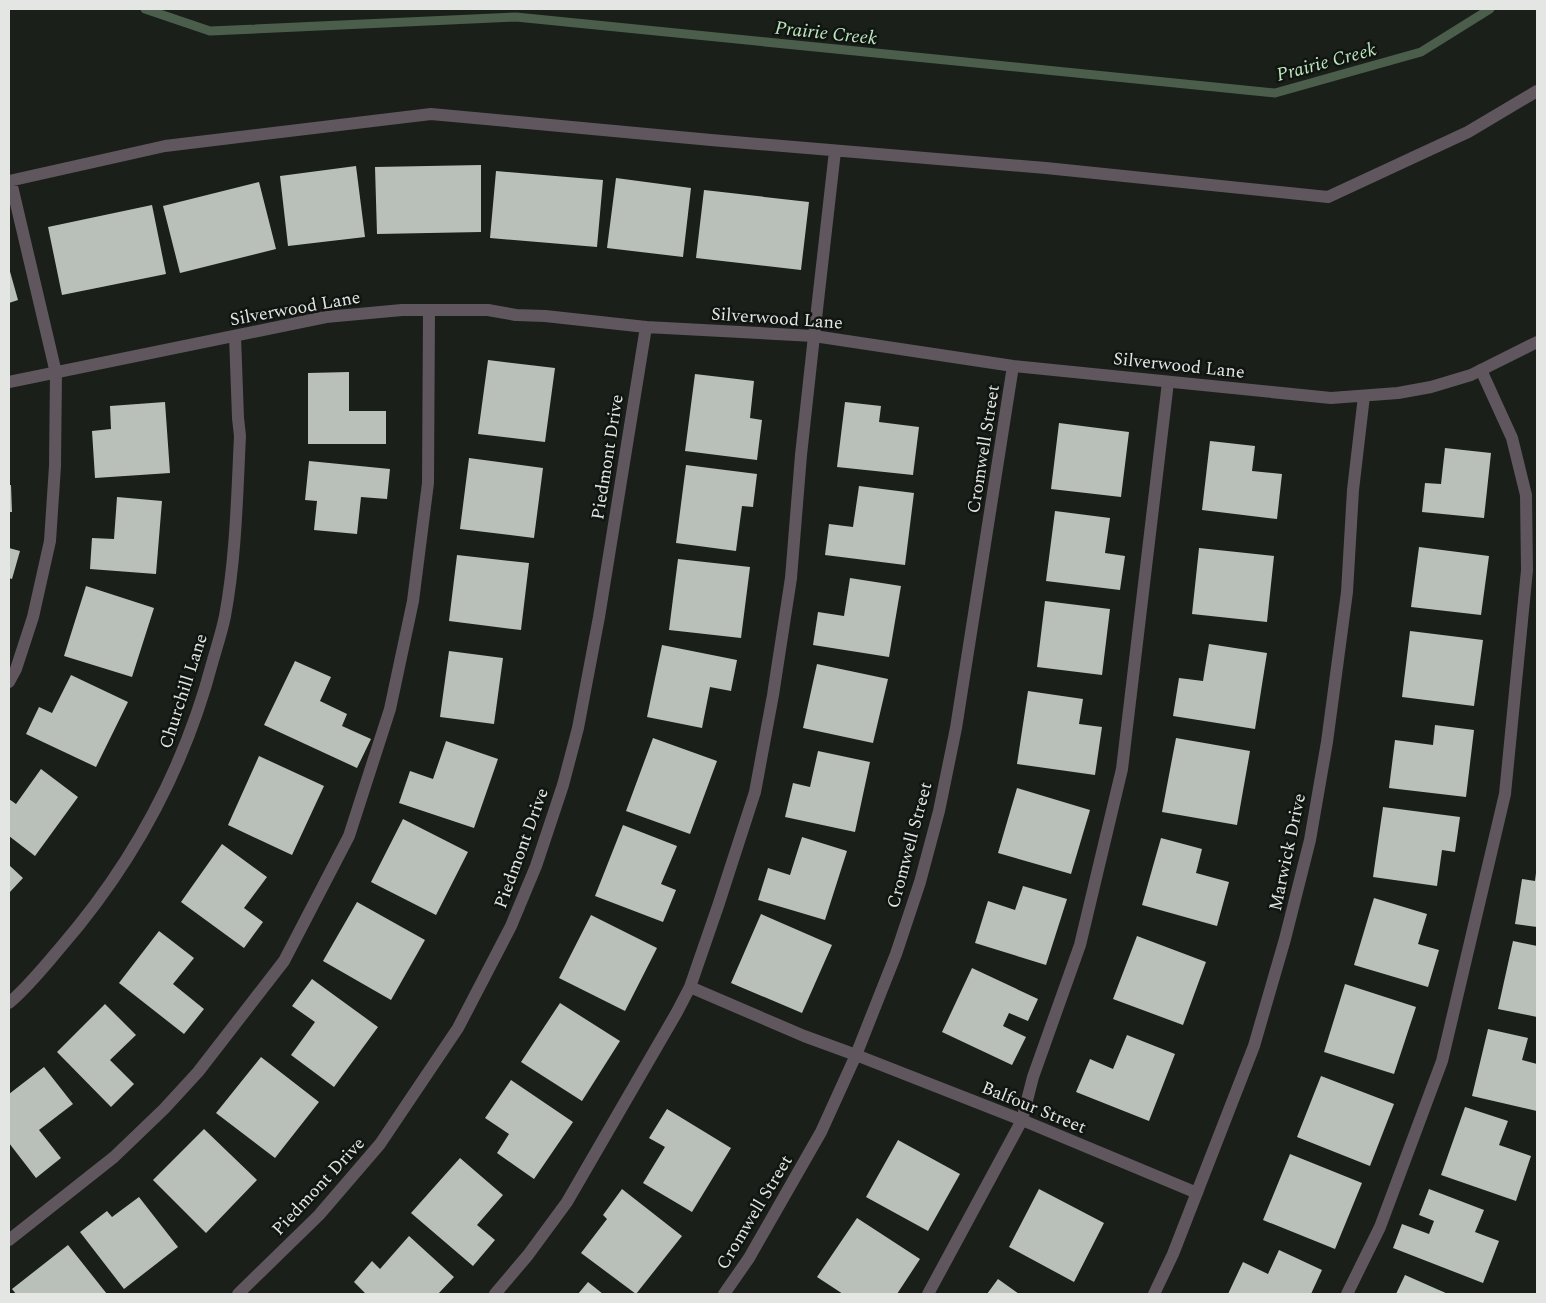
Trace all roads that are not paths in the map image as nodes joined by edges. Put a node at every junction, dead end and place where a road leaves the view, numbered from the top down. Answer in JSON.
{"nodes":[{"id":1,"x":1537,"y":91,"type":"edge"},
{"id":2,"x":836,"y":151,"type":"junction"},
{"id":3,"x":10,"y":181,"type":"edge"},
{"id":4,"x":428,"y":310,"type":"junction"},
{"id":5,"x":646,"y":327,"type":"junction"},
{"id":6,"x":235,"y":336,"type":"junction"},
{"id":7,"x":814,"y":336,"type":"junction"},
{"id":8,"x":1537,"y":342,"type":"edge"},
{"id":9,"x":1013,"y":366,"type":"junction"},
{"id":10,"x":1481,"y":370,"type":"junction"},
{"id":11,"x":56,"y":373,"type":"junction"},
{"id":12,"x":9,"y":382,"type":"edge"},
{"id":13,"x":1168,"y":382,"type":"junction"},
{"id":14,"x":1364,"y":396,"type":"junction"},
{"id":15,"x":9,"y":682,"type":"edge"},
{"id":16,"x":690,"y":987,"type":"junction"},
{"id":17,"x":9,"y":1003,"type":"edge"},
{"id":18,"x":856,"y":1056,"type":"junction"},
{"id":19,"x":1022,"y":1120,"type":"junction"},
{"id":20,"x":1197,"y":1193,"type":"junction"},
{"id":21,"x":9,"y":1240,"type":"edge"},
{"id":22,"x":238,"y":1294,"type":"edge"},
{"id":23,"x":495,"y":1294,"type":"edge"},
{"id":24,"x":724,"y":1294,"type":"edge"},
{"id":25,"x":928,"y":1294,"type":"edge"},
{"id":26,"x":1154,"y":1294,"type":"edge"},
{"id":27,"x":1346,"y":1294,"type":"edge"}],
"edges":[{"from":1,"to":2,"type":"street"},
{"from":2,"to":3,"type":"street"},
{"from":2,"to":7,"type":"street"},
{"from":3,"to":11,"type":"street"},
{"from":4,"to":5,"type":"street","name":"Silverwood Lane"},
{"from":4,"to":6,"type":"street","name":"Silverwood Lane"},
{"from":4,"to":21,"type":"street"},
{"from":5,"to":7,"type":"street","name":"Silverwood Lane"},
{"from":5,"to":22,"type":"street","name":"Piedmont Drive"},
{"from":6,"to":11,"type":"street","name":"Silverwood Lane"},
{"from":6,"to":17,"type":"street","name":"Churchill Lane"},
{"from":7,"to":9,"type":"street","name":"Silverwood Lane"},
{"from":7,"to":16,"type":"street"},
{"from":8,"to":10,"type":"street","name":"Silverwood Lane"},
{"from":9,"to":13,"type":"street","name":"Silverwood Lane"},
{"from":9,"to":18,"type":"street","name":"Cromwell Street"},
{"from":10,"to":14,"type":"street","name":"Silverwood Lane"},
{"from":10,"to":27,"type":"street"},
{"from":11,"to":12,"type":"street","name":"Silverwood Lane"},
{"from":11,"to":15,"type":"street"},
{"from":13,"to":14,"type":"street","name":"Silverwood Lane"},
{"from":13,"to":19,"type":"street"},
{"from":14,"to":20,"type":"street","name":"Marwick Drive"},
{"from":16,"to":18,"type":"street","name":"Balfour Street"},
{"from":16,"to":23,"type":"street"},
{"from":18,"to":19,"type":"street","name":"Balfour Street"},
{"from":18,"to":24,"type":"street","name":"Cromwell Street"},
{"from":19,"to":20,"type":"street","name":"Balfour Street"},
{"from":19,"to":25,"type":"street"},
{"from":20,"to":26,"type":"street","name":"Marwick Drive"}]}
